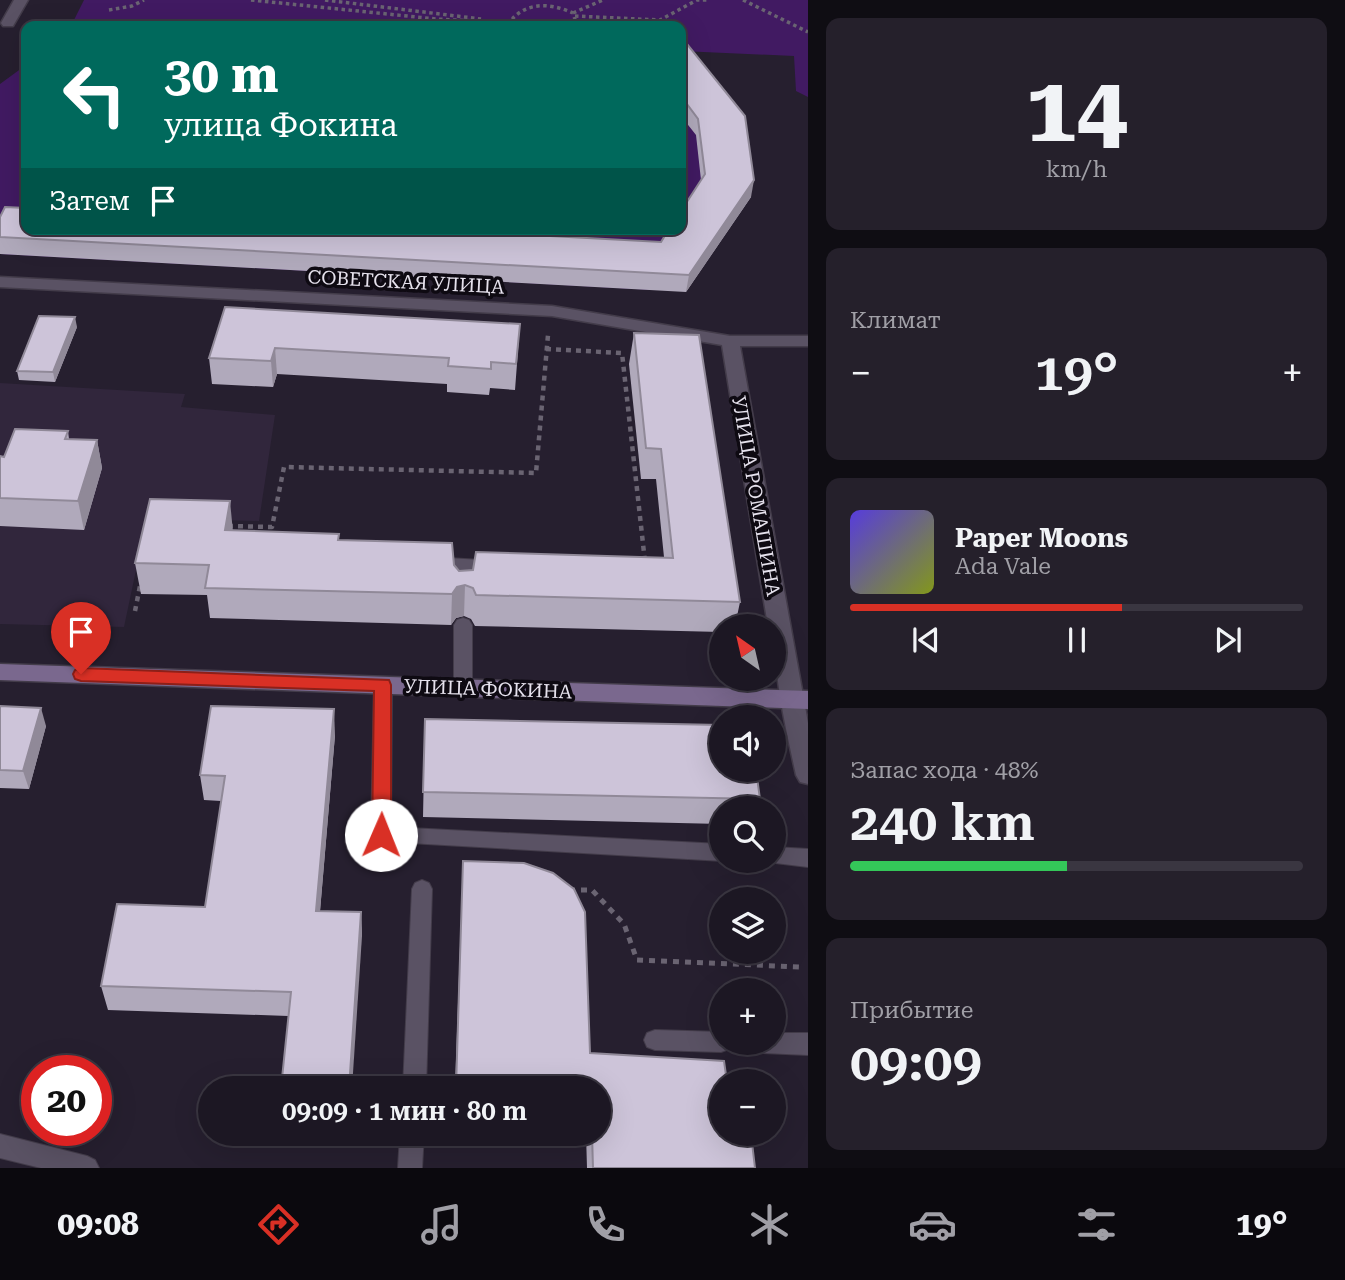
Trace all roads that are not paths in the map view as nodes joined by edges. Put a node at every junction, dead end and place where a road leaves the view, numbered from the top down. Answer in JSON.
{"nodes":[{"id":1,"x":21,"y":0,"type":"edge"},
{"id":2,"x":8,"y":23,"type":"dead end"},
{"id":3,"x":0,"y":282,"type":"edge"},
{"id":4,"x":730,"y":341,"type":"junction"},
{"id":5,"x":808,"y":341,"type":"edge"},
{"id":6,"x":414,"y":562,"type":"edge"},
{"id":7,"x":466,"y":565,"type":"junction"},
{"id":8,"x":522,"y":569,"type":"edge"},
{"id":9,"x":465,"y":584,"type":"edge"},
{"id":10,"x":463,"y":625,"type":"dead end"},
{"id":11,"x":0,"y":672,"type":"edge"},
{"id":12,"x":383,"y":685,"type":"junction"},
{"id":13,"x":463,"y":688,"type":"junction"},
{"id":14,"x":799,"y":699,"type":"edge"},
{"id":15,"x":808,"y":775,"type":"edge"},
{"id":16,"x":709,"y":852,"type":"edge"},
{"id":17,"x":786,"y":857,"type":"edge"},
{"id":18,"x":808,"y":858,"type":"edge"},
{"id":19,"x":422,"y":889,"type":"dead end"},
{"id":20,"x":655,"y":1040,"type":"dead end"},
{"id":21,"x":709,"y":1042,"type":"edge"},
{"id":22,"x":786,"y":1044,"type":"edge"},
{"id":23,"x":808,"y":1044,"type":"edge"},
{"id":24,"x":414,"y":1076,"type":"edge"},
{"id":25,"x":0,"y":1146,"type":"edge"},
{"id":26,"x":411,"y":1146,"type":"edge"},
{"id":27,"x":87,"y":1168,"type":"edge"},
{"id":28,"x":410,"y":1168,"type":"edge"}],
"edges":[{"from":1,"to":2,"type":"street"},
{"from":3,"to":4,"type":"street","name":"СОВЕТСКАЯ УЛИЦА"},
{"from":4,"to":5,"type":"street","name":"СОВЕТСКАЯ УЛИЦА"},
{"from":4,"to":14,"type":"street","name":"УЛИЦА РОМАШИНА"},
{"from":6,"to":7,"type":"lane"},
{"from":7,"to":8,"type":"lane"},
{"from":7,"to":9,"type":"lane"},
{"from":10,"to":13,"type":"lane"},
{"from":11,"to":12,"type":"main road","name":"УЛИЦА ФОКИНА"},
{"from":12,"to":13,"type":"main road","name":"УЛИЦА ФОКИНА"},
{"from":12,"to":16,"type":"lane"},
{"from":13,"to":14,"type":"main road","name":"УЛИЦА ФОКИНА"},
{"from":14,"to":15,"type":"street","name":"УЛИЦА РОМАШИНА"},
{"from":17,"to":18,"type":"lane"},
{"from":19,"to":24,"type":"lane"},
{"from":20,"to":21,"type":"lane"},
{"from":22,"to":23,"type":"lane"},
{"from":25,"to":27,"type":"lane"},
{"from":26,"to":28,"type":"lane"}]}
